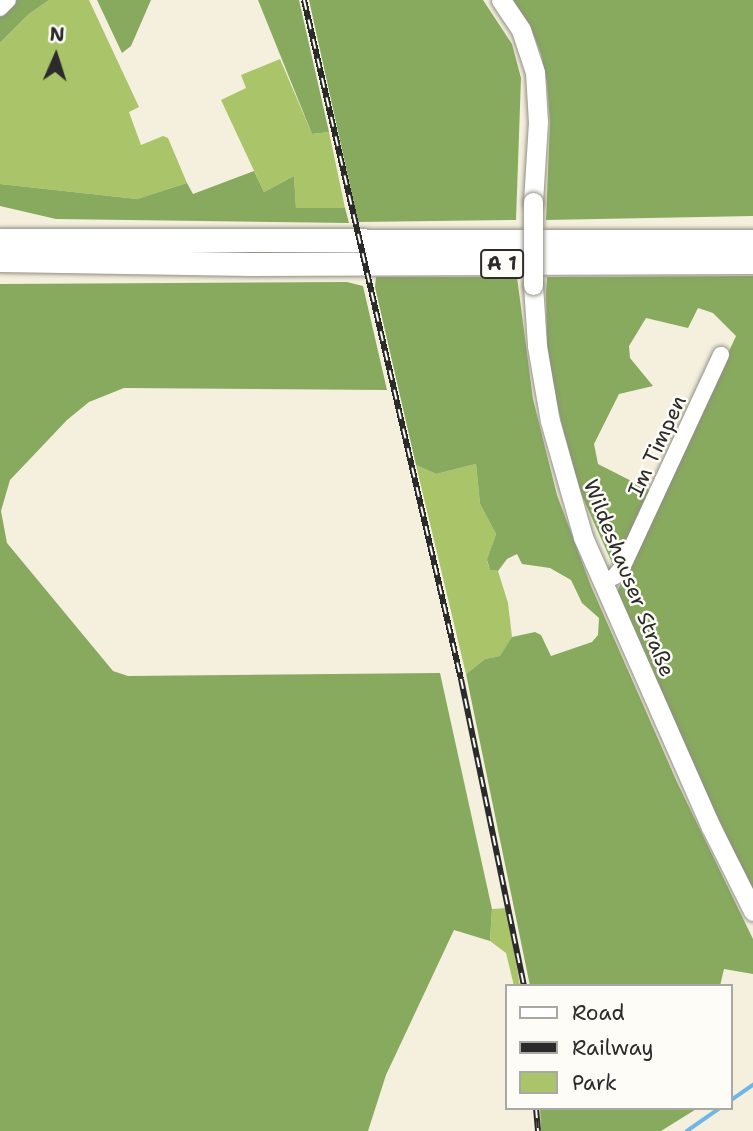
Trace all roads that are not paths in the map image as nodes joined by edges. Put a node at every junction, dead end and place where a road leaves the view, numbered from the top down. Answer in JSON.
{"nodes":[{"id":1,"x":8,"y":0,"type":"edge"},
{"id":2,"x":501,"y":0,"type":"edge"},
{"id":3,"x":0,"y":8,"type":"edge"},
{"id":4,"x":753,"y":242,"type":"edge"},
{"id":5,"x":3,"y":244,"type":"edge"},
{"id":6,"x":753,"y":262,"type":"edge"},
{"id":7,"x":721,"y":355,"type":"dead end"},
{"id":8,"x":602,"y":583,"type":"junction"},
{"id":9,"x":753,"y":911,"type":"edge"}],
"edges":[{"from":1,"to":3,"type":"street"},
{"from":2,"to":8,"type":"main road","name":"Wildeshauser Straße","bridge":true},
{"from":4,"to":5,"type":"highway","number":"A 1"},
{"from":5,"to":6,"type":"highway","number":"A 1"},
{"from":7,"to":8,"type":"street","name":"Im Timpen"},
{"from":8,"to":9,"type":"main road","name":"Wildeshauser Straße"}]}
